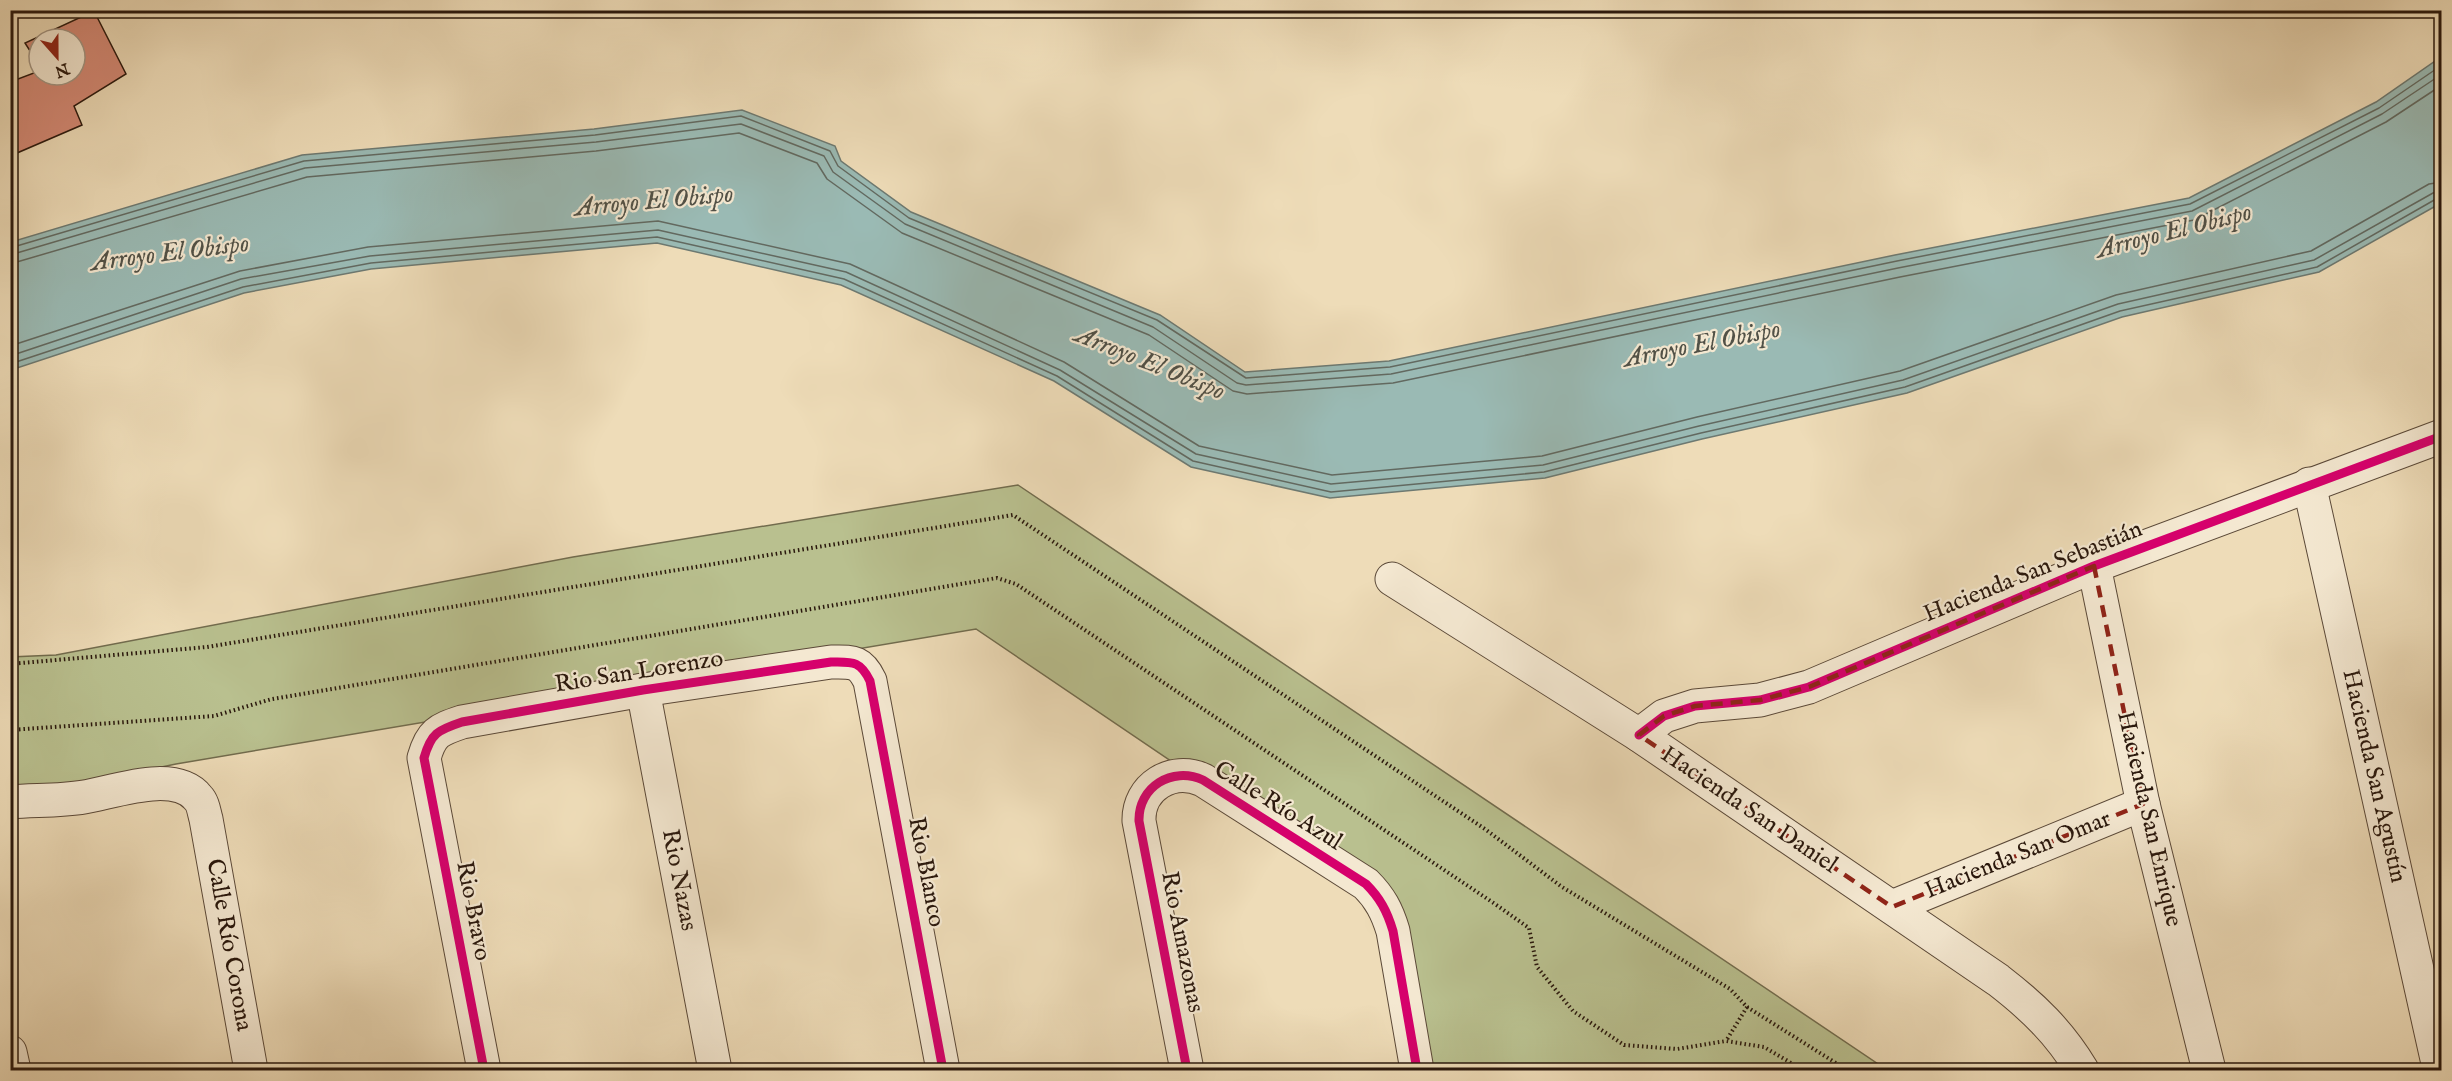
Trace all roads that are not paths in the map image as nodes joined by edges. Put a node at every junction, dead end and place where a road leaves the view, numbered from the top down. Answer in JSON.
{"nodes":[{"id":1,"x":2442,"y":436,"type":"edge"},
{"id":2,"x":2309,"y":483,"type":"junction"},
{"id":3,"x":2094,"y":566,"type":"junction"},
{"id":4,"x":1392,"y":579,"type":"dead end"},
{"id":5,"x":870,"y":681,"type":"joint"},
{"id":6,"x":643,"y":690,"type":"junction"},
{"id":7,"x":1638,"y":735,"type":"junction"},
{"id":8,"x":424,"y":758,"type":"joint"},
{"id":9,"x":10,"y":802,"type":"edge"},
{"id":10,"x":2143,"y":804,"type":"junction"},
{"id":11,"x":1138,"y":821,"type":"joint"},
{"id":12,"x":1892,"y":907,"type":"junction"},
{"id":13,"x":10,"y":1052,"type":"edge"},
{"id":14,"x":2437,"y":1069,"type":"edge"},
{"id":15,"x":14,"y":1071,"type":"edge"},
{"id":16,"x":251,"y":1071,"type":"edge"},
{"id":17,"x":484,"y":1071,"type":"edge"},
{"id":18,"x":715,"y":1071,"type":"edge"},
{"id":19,"x":943,"y":1071,"type":"edge"},
{"id":20,"x":1187,"y":1071,"type":"edge"},
{"id":21,"x":1417,"y":1071,"type":"edge"},
{"id":22,"x":2082,"y":1071,"type":"edge"},
{"id":23,"x":2209,"y":1071,"type":"edge"}],
"edges":[{"from":1,"to":2,"type":"street","name":"Hacienda San Sebastián"},
{"from":2,"to":3,"type":"street","name":"Hacienda San Sebastián"},
{"from":2,"to":14,"type":"street","name":"Hacienda San Agustín"},
{"from":3,"to":7,"type":"street","name":"Hacienda San Sebastián"},
{"from":3,"to":10,"type":"street","name":"Hacienda San Enrique"},
{"from":4,"to":7,"type":"street","name":"Hacienda San Daniel"},
{"from":5,"to":6,"type":"street","name":"Rio San Lorenzo"},
{"from":5,"to":19,"type":"street","name":"Rio Blanco"},
{"from":6,"to":8,"type":"street","name":"Rio San Lorenzo"},
{"from":6,"to":18,"type":"street","name":"Rio Nazas"},
{"from":7,"to":12,"type":"street","name":"Hacienda San Daniel"},
{"from":8,"to":17,"type":"street","name":"Rio Bravo"},
{"from":9,"to":16,"type":"street","name":"Calle Río Corona"},
{"from":10,"to":12,"type":"street","name":"Hacienda San Omar"},
{"from":10,"to":23,"type":"street","name":"Hacienda San Enrique"},
{"from":11,"to":20,"type":"street","name":"Rio Amazonas"},
{"from":11,"to":21,"type":"street","name":"Calle Río Azul"},
{"from":12,"to":22,"type":"street","name":"Hacienda San Daniel"},
{"from":13,"to":15,"type":"street"}]}
